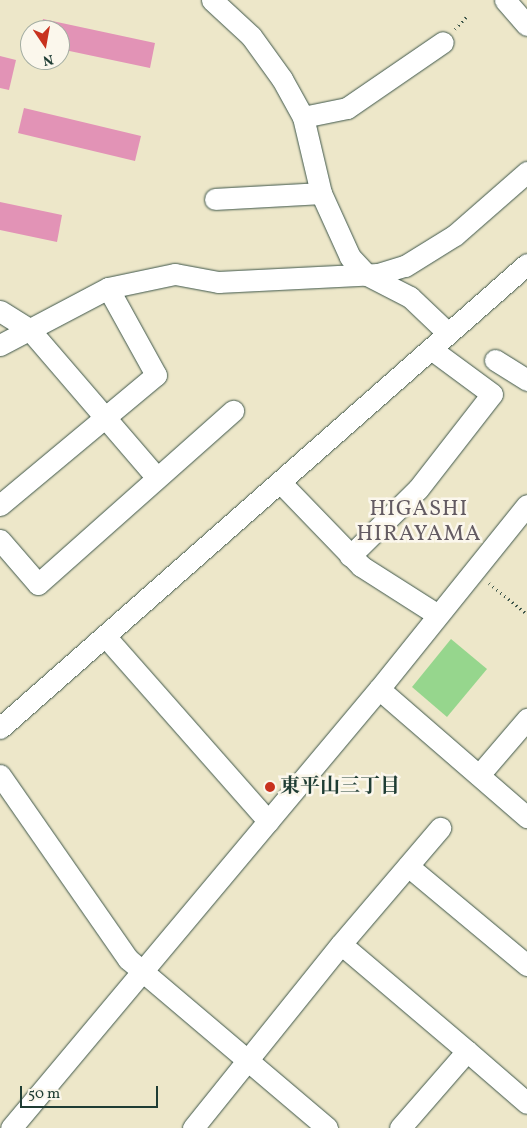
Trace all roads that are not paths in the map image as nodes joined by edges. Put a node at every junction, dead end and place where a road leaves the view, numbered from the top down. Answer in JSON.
{"nodes":[{"id":1,"x":212,"y":0,"type":"edge"},
{"id":2,"x":505,"y":0,"type":"edge"},
{"id":3,"x":527,"y":25,"type":"edge"},
{"id":4,"x":443,"y":42,"type":"dead end"},
{"id":5,"x":303,"y":117,"type":"junction"},
{"id":6,"x":527,"y":172,"type":"edge"},
{"id":7,"x":321,"y":193,"type":"junction"},
{"id":8,"x":214,"y":199,"type":"dead end"},
{"id":9,"x":527,"y":264,"type":"edge"},
{"id":10,"x":366,"y":275,"type":"junction"},
{"id":11,"x":108,"y":288,"type":"junction"},
{"id":12,"x":0,"y":311,"type":"edge"},
{"id":13,"x":29,"y":329,"type":"junction"},
{"id":14,"x":448,"y":334,"type":"junction"},
{"id":15,"x":0,"y":345,"type":"edge"},
{"id":16,"x":431,"y":349,"type":"junction"},
{"id":17,"x":495,"y":360,"type":"dead end"},
{"id":18,"x":527,"y":380,"type":"edge"},
{"id":19,"x":233,"y":411,"type":"dead end"},
{"id":20,"x":103,"y":417,"type":"junction"},
{"id":21,"x":157,"y":478,"type":"junction"},
{"id":22,"x":280,"y":482,"type":"junction"},
{"id":23,"x":0,"y":505,"type":"edge"},
{"id":24,"x":527,"y":505,"type":"edge"},
{"id":25,"x":0,"y":540,"type":"edge"},
{"id":26,"x":350,"y":556,"type":"junction"},
{"id":27,"x":438,"y":615,"type":"junction"},
{"id":28,"x":105,"y":636,"type":"junction"},
{"id":29,"x":379,"y":689,"type":"junction"},
{"id":30,"x":527,"y":719,"type":"edge"},
{"id":31,"x":0,"y":728,"type":"edge"},
{"id":32,"x":0,"y":775,"type":"edge"},
{"id":33,"x":479,"y":775,"type":"junction"},
{"id":34,"x":527,"y":817,"type":"edge"},
{"id":35,"x":268,"y":821,"type":"junction"},
{"id":36,"x":440,"y":828,"type":"dead end"},
{"id":37,"x":408,"y":866,"type":"junction"},
{"id":38,"x":341,"y":944,"type":"junction"},
{"id":39,"x":527,"y":965,"type":"edge"},
{"id":40,"x":141,"y":973,"type":"junction"},
{"id":41,"x":466,"y":1051,"type":"junction"},
{"id":42,"x":248,"y":1062,"type":"junction"},
{"id":43,"x":527,"y":1103,"type":"edge"},
{"id":44,"x":11,"y":1128,"type":"edge"},
{"id":45,"x":193,"y":1128,"type":"edge"},
{"id":46,"x":327,"y":1128,"type":"edge"},
{"id":47,"x":400,"y":1128,"type":"edge"}],
"edges":[{"from":1,"to":5,"type":"street"},
{"from":2,"to":3,"type":"street"},
{"from":4,"to":5,"type":"street"},
{"from":5,"to":7,"type":"street"},
{"from":6,"to":10,"type":"street"},
{"from":7,"to":8,"type":"street"},
{"from":7,"to":10,"type":"street"},
{"from":9,"to":14,"type":"street"},
{"from":10,"to":11,"type":"street"},
{"from":10,"to":14,"type":"street"},
{"from":11,"to":13,"type":"street"},
{"from":11,"to":20,"type":"street"},
{"from":12,"to":13,"type":"street"},
{"from":13,"to":15,"type":"street"},
{"from":13,"to":20,"type":"street"},
{"from":14,"to":16,"type":"street"},
{"from":16,"to":22,"type":"street"},
{"from":16,"to":26,"type":"street"},
{"from":17,"to":18,"type":"street"},
{"from":19,"to":21,"type":"street"},
{"from":20,"to":21,"type":"street"},
{"from":20,"to":23,"type":"street"},
{"from":21,"to":25,"type":"street"},
{"from":22,"to":26,"type":"street"},
{"from":22,"to":28,"type":"street"},
{"from":24,"to":27,"type":"street"},
{"from":26,"to":27,"type":"street"},
{"from":27,"to":29,"type":"street"},
{"from":28,"to":31,"type":"street"},
{"from":28,"to":35,"type":"street"},
{"from":29,"to":33,"type":"street"},
{"from":29,"to":35,"type":"street"},
{"from":30,"to":33,"type":"street"},
{"from":32,"to":40,"type":"street"},
{"from":33,"to":34,"type":"street"},
{"from":35,"to":40,"type":"street"},
{"from":36,"to":37,"type":"street"},
{"from":37,"to":38,"type":"street"},
{"from":37,"to":39,"type":"street"},
{"from":38,"to":41,"type":"street"},
{"from":38,"to":42,"type":"street"},
{"from":40,"to":42,"type":"street"},
{"from":40,"to":44,"type":"street"},
{"from":41,"to":43,"type":"street"},
{"from":41,"to":47,"type":"street"},
{"from":42,"to":45,"type":"street"},
{"from":42,"to":46,"type":"street"}]}
